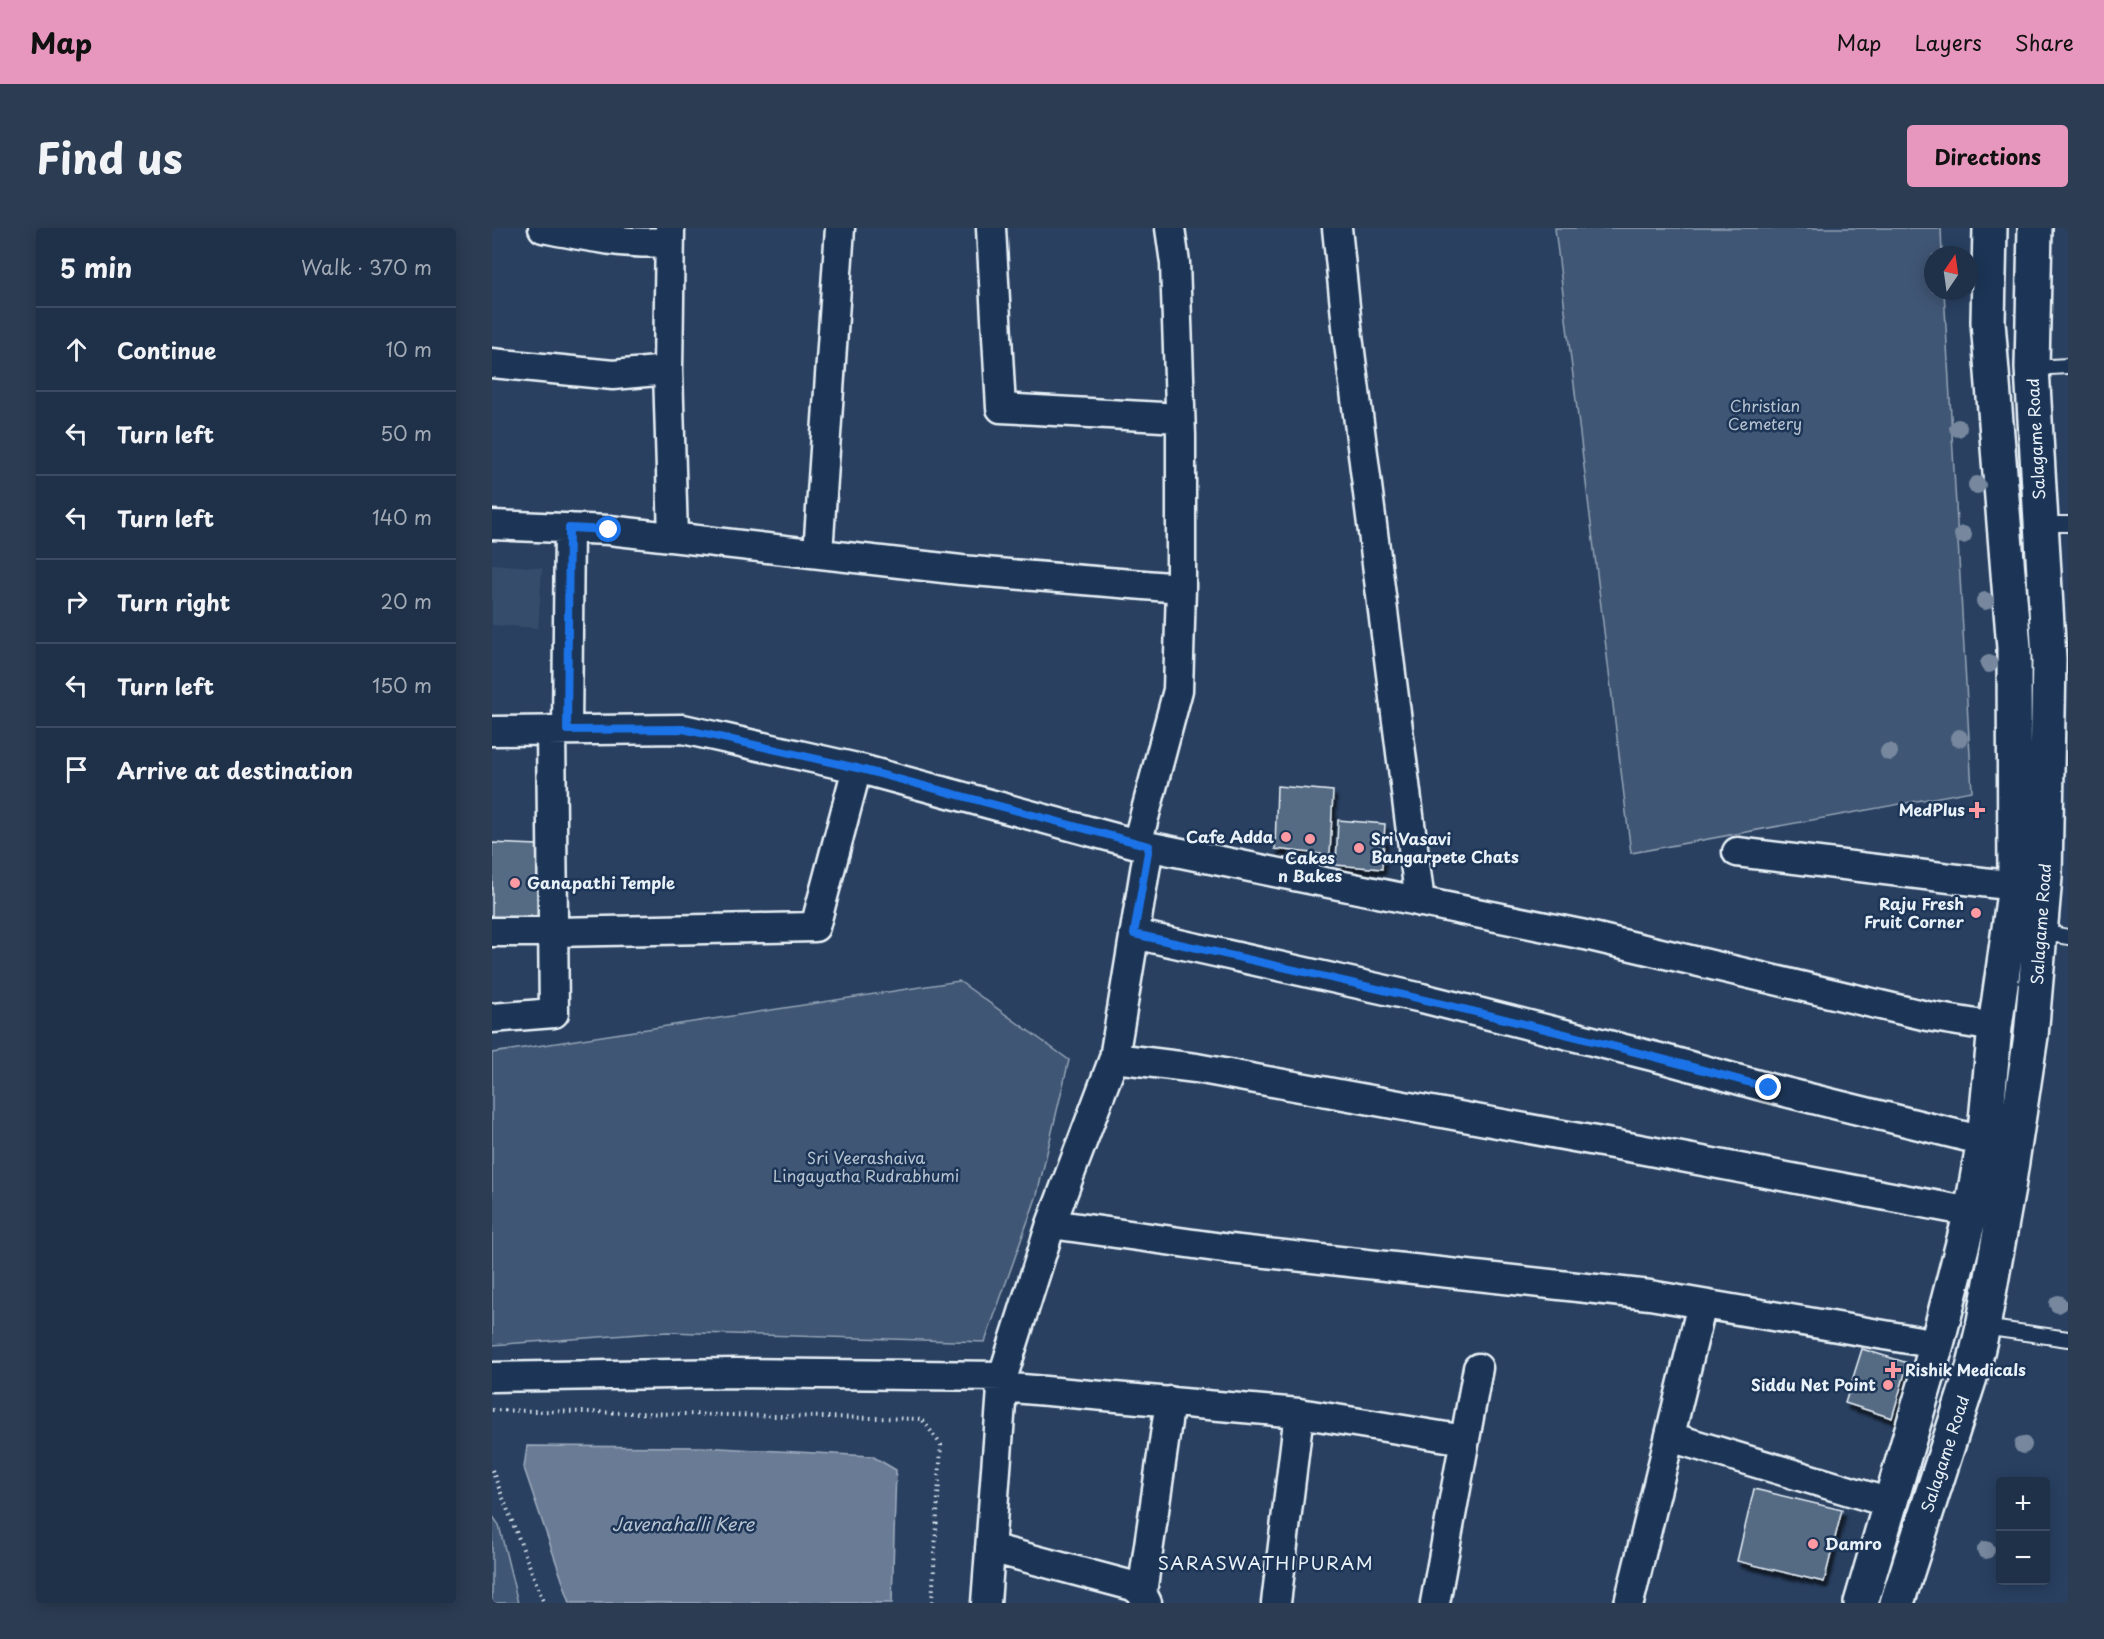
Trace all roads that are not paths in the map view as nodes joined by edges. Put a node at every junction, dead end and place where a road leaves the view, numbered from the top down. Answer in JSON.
{"nodes":[{"id":1,"x":543,"y":228,"type":"edge"},
{"id":2,"x":840,"y":228,"type":"edge"},
{"id":3,"x":991,"y":228,"type":"edge"},
{"id":4,"x":1170,"y":228,"type":"edge"},
{"id":5,"x":1337,"y":228,"type":"edge"},
{"id":6,"x":1990,"y":228,"type":"edge"},
{"id":7,"x":2035,"y":228,"type":"edge"},
{"id":8,"x":670,"y":235,"type":"edge"},
{"id":9,"x":492,"y":363,"type":"edge"},
{"id":10,"x":2068,"y":366,"type":"edge"},
{"id":11,"x":2032,"y":368,"type":"junction"},
{"id":12,"x":668,"y":370,"type":"junction"},
{"id":13,"x":1180,"y":418,"type":"junction"},
{"id":14,"x":2055,"y":524,"type":"edge"},
{"id":15,"x":492,"y":525,"type":"edge"},
{"id":16,"x":569,"y":528,"type":"junction"},
{"id":17,"x":673,"y":537,"type":"junction"},
{"id":18,"x":818,"y":553,"type":"junction"},
{"id":19,"x":1181,"y":588,"type":"junction"},
{"id":20,"x":559,"y":730,"type":"junction"},
{"id":21,"x":492,"y":731,"type":"edge"},
{"id":22,"x":857,"y":768,"type":"junction"},
{"id":23,"x":1143,"y":845,"type":"junction"},
{"id":24,"x":1737,"y":852,"type":"dead end"},
{"id":25,"x":2015,"y":886,"type":"junction"},
{"id":26,"x":1419,"y":902,"type":"junction"},
{"id":27,"x":2034,"y":931,"type":"edge"},
{"id":28,"x":492,"y":932,"type":"edge"},
{"id":29,"x":554,"y":932,"type":"junction"},
{"id":30,"x":1134,"y":934,"type":"junction"},
{"id":31,"x":492,"y":1018,"type":"edge"},
{"id":32,"x":1995,"y":1027,"type":"junction"},
{"id":33,"x":1114,"y":1058,"type":"junction"},
{"id":34,"x":1984,"y":1140,"type":"junction"},
{"id":35,"x":1971,"y":1212,"type":"junction"},
{"id":36,"x":1051,"y":1224,"type":"junction"},
{"id":37,"x":1702,"y":1304,"type":"junction"},
{"id":38,"x":1983,"y":1327,"type":"junction"},
{"id":39,"x":2068,"y":1339,"type":"edge"},
{"id":40,"x":1937,"y":1344,"type":"junction"},
{"id":41,"x":1478,"y":1368,"type":"dead end"},
{"id":42,"x":492,"y":1377,"type":"edge"},
{"id":43,"x":1001,"y":1382,"type":"junction"},
{"id":44,"x":1170,"y":1401,"type":"junction"},
{"id":45,"x":1299,"y":1413,"type":"junction"},
{"id":46,"x":1670,"y":1437,"type":"junction"},
{"id":47,"x":1465,"y":1440,"type":"junction"},
{"id":48,"x":1890,"y":1503,"type":"junction"},
{"id":49,"x":990,"y":1548,"type":"junction"},
{"id":50,"x":1145,"y":1598,"type":"edge"},
{"id":51,"x":987,"y":1603,"type":"edge"},
{"id":52,"x":1276,"y":1603,"type":"edge"},
{"id":53,"x":1435,"y":1603,"type":"edge"},
{"id":54,"x":1629,"y":1603,"type":"edge"},
{"id":55,"x":1861,"y":1603,"type":"edge"},
{"id":56,"x":1897,"y":1603,"type":"edge"}],
"edges":[{"from":1,"to":8,"type":"street"},
{"from":2,"to":18,"type":"street"},
{"from":3,"to":13,"type":"street"},
{"from":4,"to":13,"type":"street"},
{"from":5,"to":26,"type":"street"},
{"from":6,"to":25,"type":"main road"},
{"from":7,"to":11,"type":"main road","name":"Salagame Road"},
{"from":8,"to":12,"type":"street"},
{"from":9,"to":12,"type":"street"},
{"from":10,"to":11,"type":"lane"},
{"from":11,"to":14,"type":"main road","name":"Salagame Road"},
{"from":12,"to":17,"type":"street"},
{"from":13,"to":19,"type":"street"},
{"from":14,"to":27,"type":"main road","name":"Salagame Road"},
{"from":15,"to":16,"type":"street"},
{"from":16,"to":17,"type":"street"},
{"from":16,"to":20,"type":"street"},
{"from":17,"to":18,"type":"street"},
{"from":18,"to":19,"type":"street"},
{"from":19,"to":23,"type":"street"},
{"from":20,"to":21,"type":"street"},
{"from":20,"to":22,"type":"street"},
{"from":20,"to":29,"type":"street"},
{"from":22,"to":23,"type":"street"},
{"from":22,"to":29,"type":"street"},
{"from":23,"to":26,"type":"street"},
{"from":23,"to":30,"type":"street"},
{"from":24,"to":25,"type":"street"},
{"from":25,"to":27,"type":"main road"},
{"from":26,"to":32,"type":"street"},
{"from":27,"to":32,"type":"main road"},
{"from":27,"to":38,"type":"main road","name":"Salagame Road"},
{"from":28,"to":29,"type":"street"},
{"from":29,"to":31,"type":"street"},
{"from":30,"to":33,"type":"street"},
{"from":30,"to":34,"type":"street"},
{"from":32,"to":34,"type":"main road"},
{"from":33,"to":35,"type":"street"},
{"from":33,"to":36,"type":"street"},
{"from":34,"to":35,"type":"main road"},
{"from":35,"to":40,"type":"main road"},
{"from":36,"to":37,"type":"street"},
{"from":36,"to":43,"type":"street"},
{"from":37,"to":40,"type":"street"},
{"from":37,"to":46,"type":"street"},
{"from":38,"to":39,"type":"lane"},
{"from":38,"to":56,"type":"main road","name":"Salagame Road"},
{"from":40,"to":48,"type":"main road"},
{"from":41,"to":47,"type":"street"},
{"from":42,"to":43,"type":"street"},
{"from":43,"to":44,"type":"street"},
{"from":43,"to":49,"type":"street"},
{"from":44,"to":45,"type":"street"},
{"from":44,"to":50,"type":"street"},
{"from":45,"to":47,"type":"street"},
{"from":45,"to":52,"type":"street"},
{"from":46,"to":48,"type":"street"},
{"from":46,"to":54,"type":"street"},
{"from":47,"to":53,"type":"street"},
{"from":48,"to":55,"type":"main road"},
{"from":49,"to":50,"type":"street"},
{"from":49,"to":51,"type":"street"}]}
